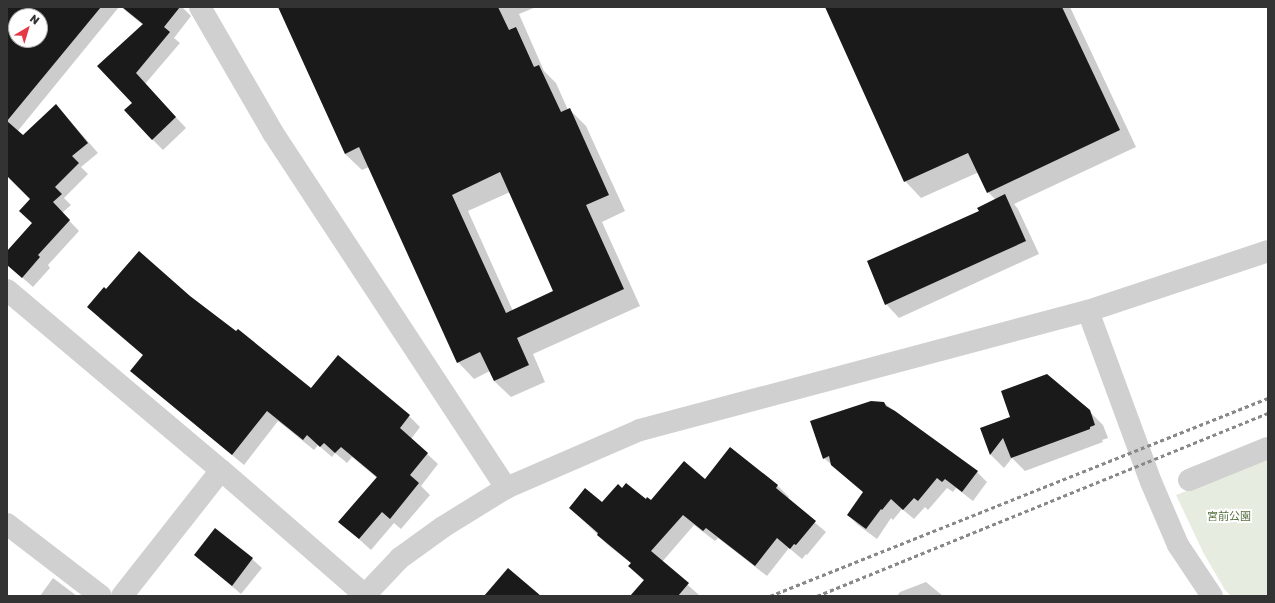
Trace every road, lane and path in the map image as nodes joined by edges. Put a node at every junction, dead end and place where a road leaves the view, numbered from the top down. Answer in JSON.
{"nodes":[{"id":1,"x":200,"y":7,"type":"edge"},
{"id":2,"x":1268,"y":252,"type":"edge"},
{"id":3,"x":7,"y":290,"type":"edge"},
{"id":4,"x":1088,"y":311,"type":"junction"},
{"id":5,"x":1268,"y":448,"type":"edge"},
{"id":6,"x":221,"y":470,"type":"junction"},
{"id":7,"x":1189,"y":480,"type":"dead end"},
{"id":8,"x":506,"y":488,"type":"junction"},
{"id":9,"x":7,"y":524,"type":"edge"},
{"id":10,"x":365,"y":595,"type":"edge"},
{"id":11,"x":101,"y":596,"type":"edge"},
{"id":12,"x":122,"y":596,"type":"edge"},
{"id":13,"x":1212,"y":596,"type":"edge"}],
"edges":[{"from":1,"to":8,"type":"street"},
{"from":2,"to":4,"type":"street"},
{"from":3,"to":6,"type":"street"},
{"from":4,"to":8,"type":"street"},
{"from":4,"to":13,"type":"street"},
{"from":5,"to":7,"type":"street"},
{"from":6,"to":10,"type":"street"},
{"from":6,"to":12,"type":"street"},
{"from":8,"to":10,"type":"street"},
{"from":9,"to":11,"type":"street"}]}
